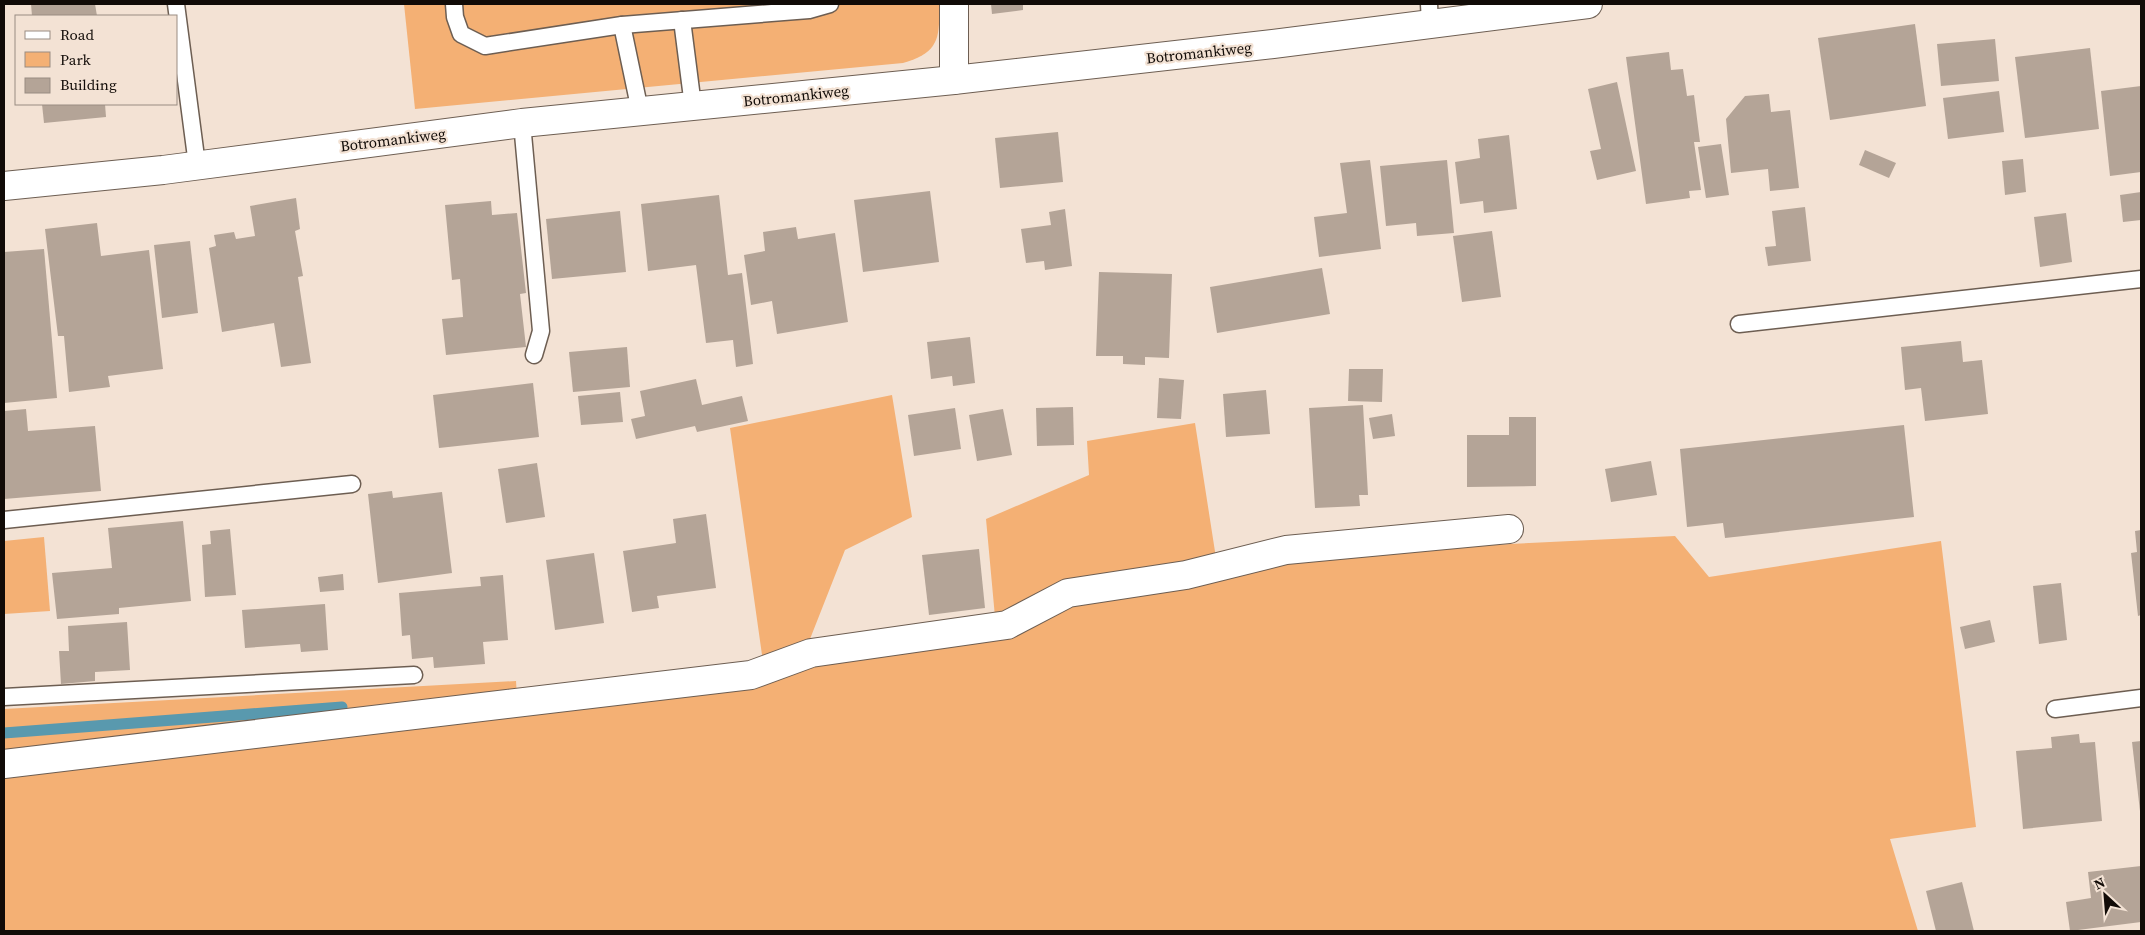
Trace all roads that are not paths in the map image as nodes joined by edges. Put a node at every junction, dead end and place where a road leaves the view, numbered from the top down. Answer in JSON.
{"nodes":[{"id":1,"x":454,"y":4,"type":"edge"},
{"id":2,"x":830,"y":4,"type":"edge"},
{"id":3,"x":954,"y":4,"type":"edge"},
{"id":4,"x":1588,"y":4,"type":"edge"},
{"id":5,"x":1430,"y":13,"type":"edge"},
{"id":6,"x":178,"y":19,"type":"edge"},
{"id":7,"x":682,"y":20,"type":"junction"},
{"id":8,"x":622,"y":25,"type":"junction"},
{"id":9,"x":954,"y":80,"type":"junction"},
{"id":10,"x":692,"y":106,"type":"junction"},
{"id":11,"x":640,"y":111,"type":"junction"},
{"id":12,"x":522,"y":123,"type":"junction"},
{"id":13,"x":197,"y":165,"type":"junction"},
{"id":14,"x":4,"y":186,"type":"edge"},
{"id":15,"x":2141,"y":279,"type":"edge"},
{"id":16,"x":1738,"y":324,"type":"dead end"},
{"id":17,"x":534,"y":355,"type":"dead end"},
{"id":18,"x":352,"y":484,"type":"dead end"},
{"id":19,"x":4,"y":520,"type":"edge"},
{"id":20,"x":1509,"y":529,"type":"dead end"},
{"id":21,"x":414,"y":675,"type":"dead end"},
{"id":22,"x":4,"y":697,"type":"edge"},
{"id":23,"x":2141,"y":698,"type":"edge"},
{"id":24,"x":2055,"y":709,"type":"dead end"},
{"id":25,"x":4,"y":764,"type":"edge"}],
"edges":[{"from":1,"to":8,"type":"lane"},
{"from":2,"to":7,"type":"lane"},
{"from":3,"to":9,"type":"street"},
{"from":4,"to":5,"type":"street","name":"Botromankiweg"},
{"from":5,"to":9,"type":"street","name":"Botromankiweg"},
{"from":6,"to":13,"type":"lane"},
{"from":7,"to":8,"type":"lane"},
{"from":7,"to":10,"type":"lane"},
{"from":8,"to":11,"type":"lane"},
{"from":9,"to":10,"type":"street","name":"Botromankiweg"},
{"from":10,"to":11,"type":"street","name":"Botromankiweg"},
{"from":11,"to":12,"type":"street","name":"Botromankiweg"},
{"from":12,"to":13,"type":"street","name":"Botromankiweg"},
{"from":12,"to":17,"type":"lane"},
{"from":13,"to":14,"type":"street","name":"Botromankiweg"},
{"from":15,"to":16,"type":"lane"},
{"from":18,"to":19,"type":"lane"},
{"from":20,"to":25,"type":"street"},
{"from":21,"to":22,"type":"lane"},
{"from":23,"to":24,"type":"lane"}]}
